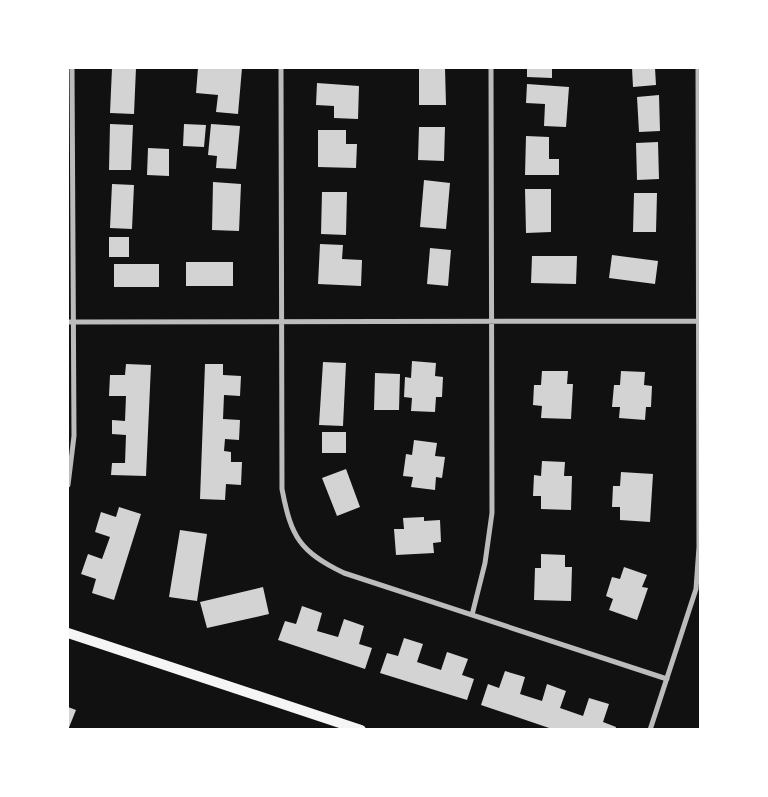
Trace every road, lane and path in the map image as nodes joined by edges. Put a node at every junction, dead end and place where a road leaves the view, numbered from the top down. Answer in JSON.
{"nodes":[{"id":1,"x":72,"y":68,"type":"edge"},
{"id":2,"x":281,"y":68,"type":"edge"},
{"id":3,"x":491,"y":68,"type":"edge"},
{"id":4,"x":698,"y":68,"type":"edge"},
{"id":5,"x":699,"y":86,"type":"edge"},
{"id":6,"x":700,"y":320,"type":"edge"},
{"id":7,"x":70,"y":322,"type":"edge"},
{"id":8,"x":281,"y":322,"type":"junction"},
{"id":9,"x":490,"y":322,"type":"junction"},
{"id":10,"x":68,"y":485,"type":"edge"},
{"id":11,"x":472,"y":615,"type":"junction"},
{"id":12,"x":68,"y":633,"type":"edge"},
{"id":13,"x":667,"y":679,"type":"junction"},
{"id":14,"x":361,"y":730,"type":"edge"},
{"id":15,"x":650,"y":730,"type":"edge"}],
"edges":[{"from":1,"to":7,"type":"street"},
{"from":2,"to":8,"type":"street"},
{"from":3,"to":9,"type":"street"},
{"from":4,"to":5,"type":"street"},
{"from":5,"to":6,"type":"street"},
{"from":6,"to":9,"type":"street"},
{"from":6,"to":13,"type":"street"},
{"from":7,"to":8,"type":"street"},
{"from":7,"to":10,"type":"street"},
{"from":8,"to":9,"type":"street"},
{"from":8,"to":11,"type":"street"},
{"from":9,"to":11,"type":"street"},
{"from":11,"to":13,"type":"street"},
{"from":12,"to":14,"type":"main road"},
{"from":13,"to":15,"type":"street"}]}
